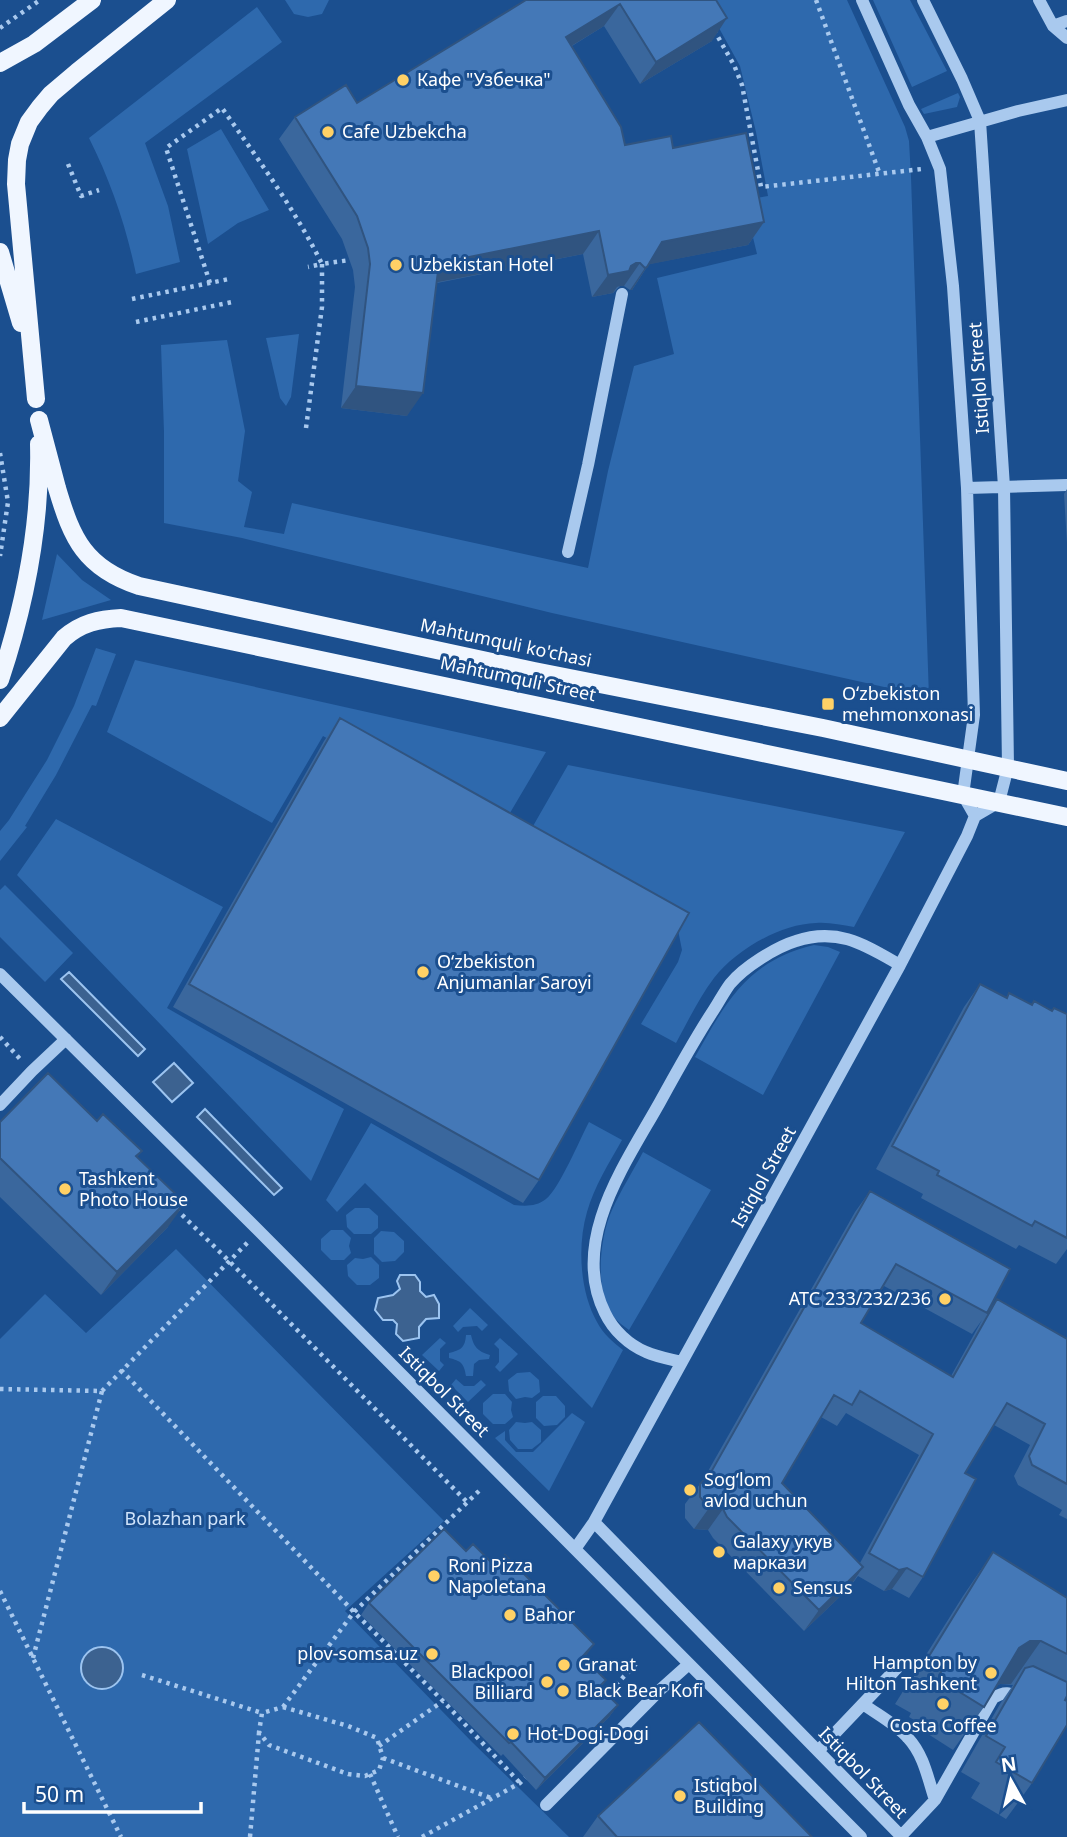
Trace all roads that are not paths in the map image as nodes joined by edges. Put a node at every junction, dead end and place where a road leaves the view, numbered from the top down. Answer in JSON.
{"nodes":[{"id":1,"x":92,"y":0,"type":"edge"},
{"id":2,"x":167,"y":0,"type":"edge"},
{"id":3,"x":862,"y":0,"type":"edge"},
{"id":4,"x":923,"y":0,"type":"edge"},
{"id":5,"x":1039,"y":0,"type":"edge"},
{"id":6,"x":1067,"y":21,"type":"edge"},
{"id":7,"x":1053,"y":26,"type":"junction"},
{"id":8,"x":1067,"y":38,"type":"edge"},
{"id":9,"x":0,"y":64,"type":"edge"},
{"id":10,"x":1067,"y":100,"type":"edge"},
{"id":11,"x":980,"y":121,"type":"junction"},
{"id":12,"x":927,"y":137,"type":"junction"},
{"id":13,"x":0,"y":252,"type":"edge"},
{"id":14,"x":622,"y":293,"type":"edge"},
{"id":15,"x":36,"y":399,"type":"junction"},
{"id":16,"x":38,"y":420,"type":"junction"},
{"id":17,"x":1067,"y":485,"type":"edge"},
{"id":18,"x":1004,"y":487,"type":"junction"},
{"id":19,"x":967,"y":488,"type":"junction"},
{"id":20,"x":568,"y":552,"type":"dead end"},
{"id":21,"x":0,"y":680,"type":"edge"},
{"id":22,"x":0,"y":718,"type":"edge"},
{"id":23,"x":969,"y":758,"type":"junction"},
{"id":24,"x":1008,"y":767,"type":"junction"},
{"id":25,"x":1067,"y":781,"type":"edge"},
{"id":26,"x":963,"y":795,"type":"junction"},
{"id":27,"x":999,"y":802,"type":"junction"},
{"id":28,"x":975,"y":816,"type":"junction"},
{"id":29,"x":1067,"y":817,"type":"edge"},
{"id":30,"x":900,"y":965,"type":"junction"},
{"id":31,"x":0,"y":974,"type":"edge"},
{"id":32,"x":66,"y":1039,"type":"junction"},
{"id":33,"x":0,"y":1105,"type":"edge"},
{"id":34,"x":682,"y":1362,"type":"junction"},
{"id":35,"x":594,"y":1522,"type":"junction"},
{"id":36,"x":575,"y":1549,"type":"junction"},
{"id":37,"x":689,"y":1664,"type":"junction"},
{"id":38,"x":897,"y":1668,"type":"dead end"},
{"id":39,"x":863,"y":1704,"type":"junction"},
{"id":40,"x":1034,"y":1705,"type":"edge"},
{"id":41,"x":818,"y":1751,"type":"junction"},
{"id":42,"x":935,"y":1800,"type":"junction"},
{"id":43,"x":546,"y":1805,"type":"dead end"},
{"id":44,"x":901,"y":1836,"type":"edge"},
{"id":45,"x":861,"y":1837,"type":"edge"}],
"edges":[{"from":1,"to":9,"type":"main road"},
{"from":2,"to":15,"type":"main road"},
{"from":3,"to":12,"type":"street","name":"Istiqlol Street"},
{"from":4,"to":11,"type":"street","name":"Istiqlol Street"},
{"from":5,"to":7,"type":"street"},
{"from":6,"to":7,"type":"street"},
{"from":7,"to":8,"type":"street"},
{"from":10,"to":11,"type":"street"},
{"from":11,"to":12,"type":"street"},
{"from":11,"to":18,"type":"street","name":"Istiqlol Street"},
{"from":12,"to":19,"type":"street","name":"Istiqlol Street"},
{"from":13,"to":15,"type":"main road"},
{"from":14,"to":20,"type":"street"},
{"from":15,"to":16,"type":"main road"},
{"from":16,"to":21,"type":"main road"},
{"from":16,"to":23,"type":"main road","name":"Mahtumquli ko'chasi"},
{"from":17,"to":18,"type":"street"},
{"from":18,"to":19,"type":"street"},
{"from":18,"to":24,"type":"street","name":"Istiqlol Street"},
{"from":19,"to":23,"type":"street","name":"Istiqlol Street"},
{"from":22,"to":26,"type":"main road","name":"Mahtumquli Street"},
{"from":23,"to":24,"type":"main road","name":"Mahtumquli ko'chasi"},
{"from":23,"to":26,"type":"street","name":"Istiqlol Street"},
{"from":24,"to":25,"type":"main road","name":"Mahtumquli ko'chasi"},
{"from":24,"to":27,"type":"street","name":"Istiqlol Street"},
{"from":26,"to":27,"type":"main road","name":"Mahtumquli Street"},
{"from":26,"to":28,"type":"street"},
{"from":27,"to":28,"type":"street"},
{"from":27,"to":29,"type":"main road","name":"Mahtumquli Street"},
{"from":28,"to":30,"type":"street","name":"Istiqlol Street"},
{"from":30,"to":34,"type":"street","name":"Istiqlol Street"},
{"from":30,"to":34,"type":"street"},
{"from":31,"to":32,"type":"street","name":"Istiqbol Street"},
{"from":32,"to":33,"type":"street"},
{"from":32,"to":36,"type":"street","name":"Istiqbol Street"},
{"from":34,"to":35,"type":"street","name":"Istiqlol Street"},
{"from":35,"to":36,"type":"street","name":"Istiqlol Street"},
{"from":35,"to":41,"type":"street","name":"Istiqbol Street"},
{"from":36,"to":37,"type":"street","name":"Istiqbol Street"},
{"from":37,"to":43,"type":"street"},
{"from":37,"to":45,"type":"street","name":"Istiqbol Street"},
{"from":38,"to":39,"type":"street"},
{"from":39,"to":41,"type":"street"},
{"from":39,"to":42,"type":"street"},
{"from":40,"to":42,"type":"street"},
{"from":41,"to":44,"type":"street","name":"Istiqbol Street"},
{"from":42,"to":44,"type":"street"}]}
